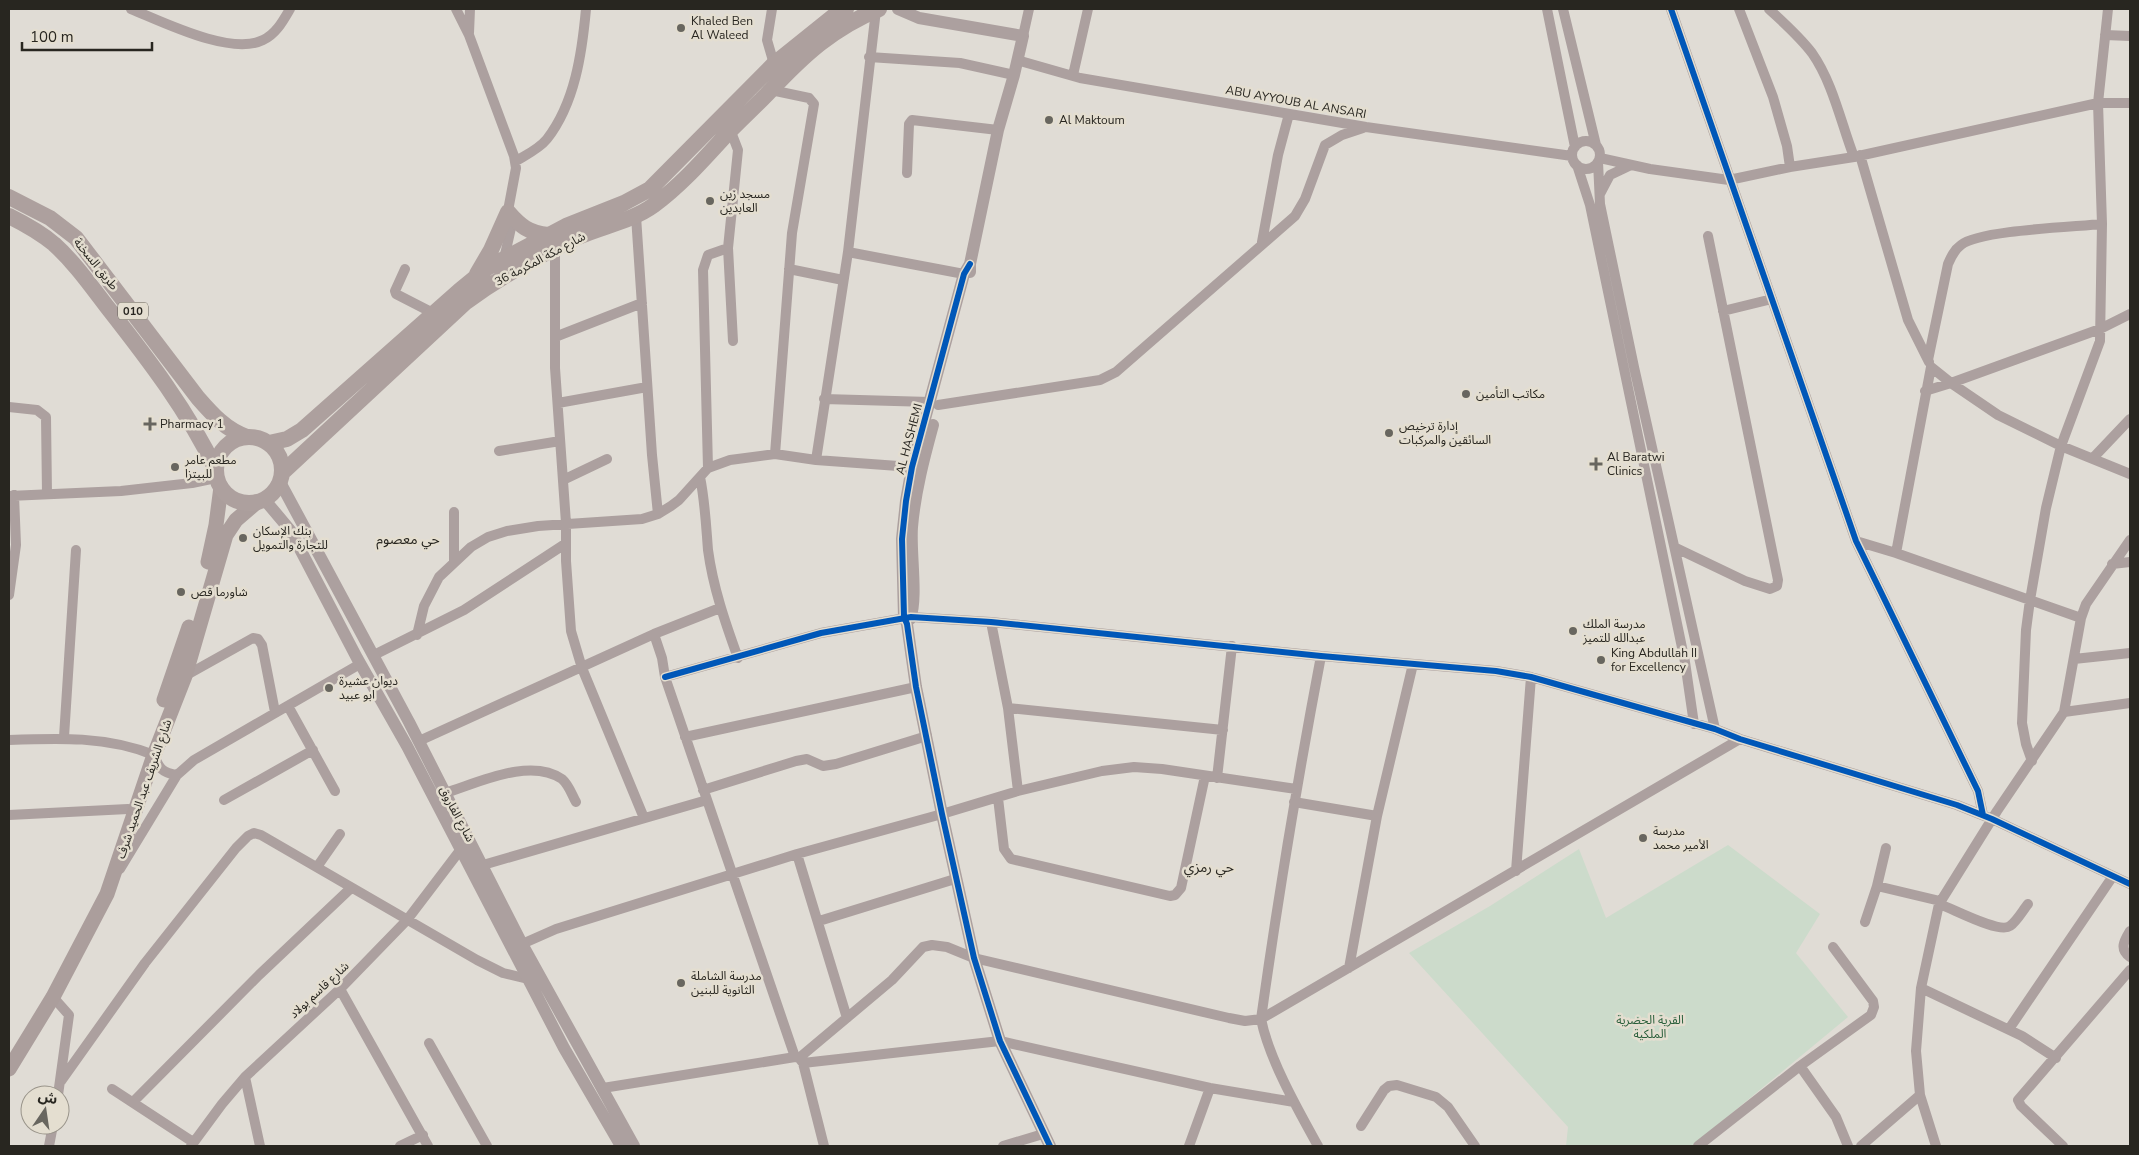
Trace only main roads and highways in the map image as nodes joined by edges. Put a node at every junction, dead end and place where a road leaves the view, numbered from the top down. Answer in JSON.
{"nodes":[{"id":1,"x":877,"y":9,"type":"edge"},
{"id":2,"x":854,"y":12,"type":"edge"},
{"id":3,"x":9,"y":197,"type":"edge"},
{"id":4,"x":9,"y":216,"type":"edge"},
{"id":5,"x":551,"y":242,"type":"junction"},
{"id":6,"x":504,"y":259,"type":"junction"},
{"id":7,"x":525,"y":266,"type":"junction"},
{"id":8,"x":475,"y":278,"type":"junction"},
{"id":9,"x":466,"y":302,"type":"junction"},
{"id":10,"x":247,"y":437,"type":"junction"},
{"id":11,"x":269,"y":443,"type":"junction"},
{"id":12,"x":281,"y":478,"type":"junction"},
{"id":13,"x":218,"y":479,"type":"junction"},
{"id":14,"x":261,"y":500,"type":"junction"},
{"id":15,"x":150,"y":753,"type":"junction"},
{"id":16,"x":9,"y":1056,"type":"edge"},
{"id":17,"x":9,"y":1069,"type":"edge"}],
"edges":[{"from":1,"to":2,"type":"main road","name":"شارع مكة المكرمة 36"},
{"from":2,"to":5,"type":"main road","name":"شارع مكة المكرمة 36"},
{"from":2,"to":5,"type":"main road","name":"شارع مكة المكرمة 36"},
{"from":3,"to":10,"type":"main road","name":"طريق السخنة","number":"010"},
{"from":4,"to":13,"type":"main road","name":"طريق السخنة","number":"010"},
{"from":5,"to":6,"type":"main road","name":"شارع مكة المكرمة 36"},
{"from":5,"to":7,"type":"main road","name":"شارع مكة المكرمة 36"},
{"from":5,"to":8,"type":"main road"},
{"from":6,"to":7,"type":"main road"},
{"from":6,"to":8,"type":"main road","name":"شارع مكة المكرمة 36"},
{"from":6,"to":9,"type":"main road"},
{"from":7,"to":9,"type":"main road","name":"شارع مكة المكرمة 36"},
{"from":8,"to":11,"type":"main road","name":"شارع مكة المكرمة 36"},
{"from":9,"to":12,"type":"main road","name":"شارع مكة المكرمة 36"},
{"from":10,"to":11,"type":"main road"},
{"from":10,"to":13,"type":"main road"},
{"from":11,"to":12,"type":"main road"},
{"from":12,"to":14,"type":"main road"},
{"from":13,"to":14,"type":"main road"},
{"from":13,"to":15,"type":"main road","name":"شارع الشريف عبد الحميد شرف"},
{"from":14,"to":15,"type":"main road","name":"شارع الشريف عبد الحميد شرف"},
{"from":15,"to":16,"type":"main road","name":"شارع الشريف عبد الحميد شرف"},
{"from":15,"to":17,"type":"main road","name":"شارع الشريف عبد الحميد شرف"}]}
